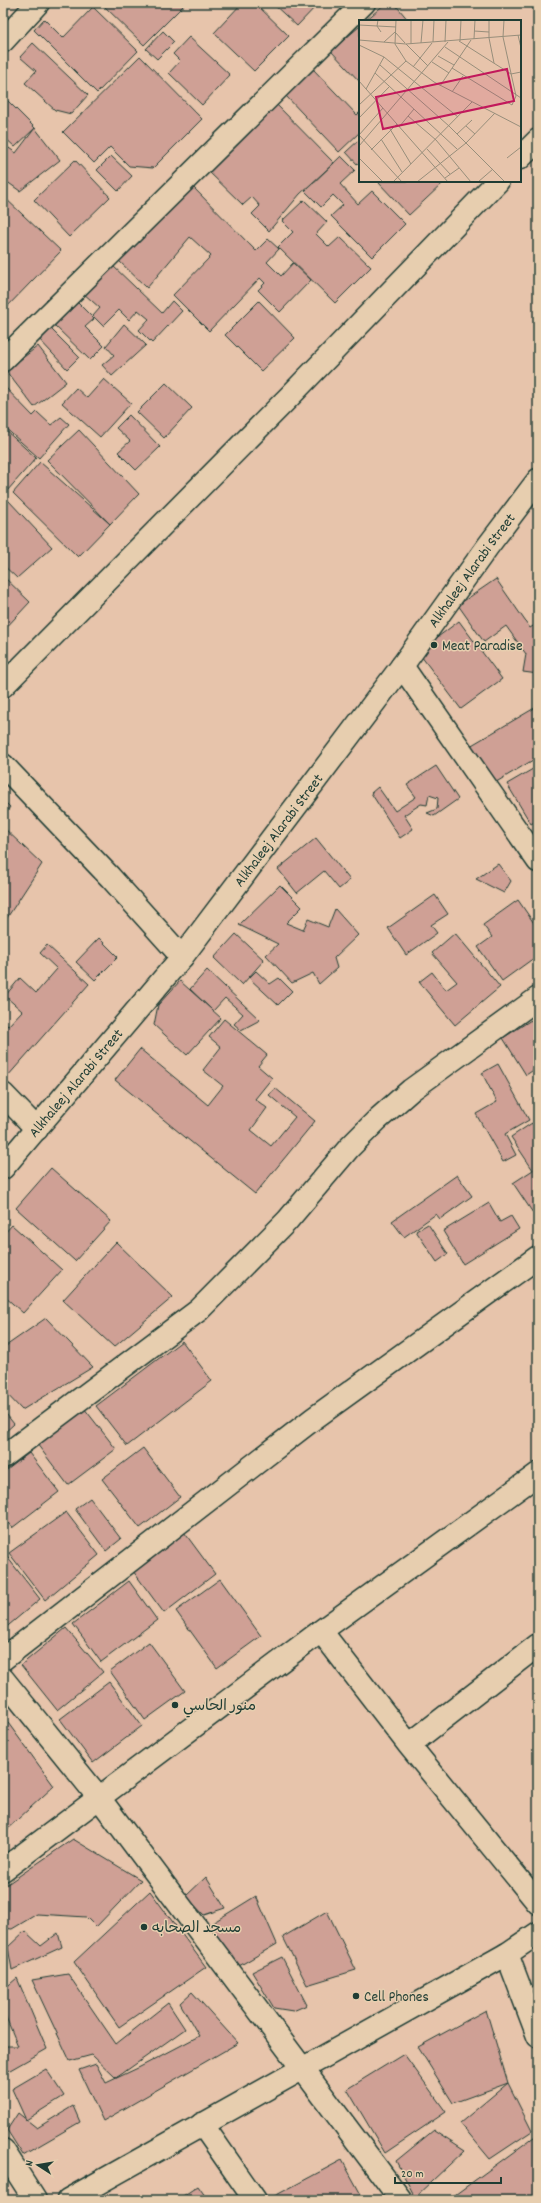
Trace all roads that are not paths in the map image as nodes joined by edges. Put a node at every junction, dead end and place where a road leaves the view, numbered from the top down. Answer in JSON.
{"nodes":[{"id":1,"x":38,"y":3,"type":"edge"},
{"id":2,"x":364,"y":3,"type":"edge"},
{"id":3,"x":3,"y":41,"type":"edge"},
{"id":4,"x":538,"y":140,"type":"edge"},
{"id":5,"x":521,"y":157,"type":"edge"},
{"id":6,"x":497,"y":182,"type":"edge"},
{"id":7,"x":3,"y":360,"type":"edge"},
{"id":8,"x":538,"y":480,"type":"edge"},
{"id":9,"x":402,"y":666,"type":"junction"},
{"id":10,"x":3,"y":686,"type":"edge"},
{"id":11,"x":3,"y":765,"type":"edge"},
{"id":12,"x":538,"y":861,"type":"edge"},
{"id":13,"x":182,"y":957,"type":"junction"},
{"id":14,"x":538,"y":998,"type":"edge"},
{"id":15,"x":3,"y":1094,"type":"edge"},
{"id":16,"x":37,"y":1129,"type":"junction"},
{"id":17,"x":3,"y":1168,"type":"edge"},
{"id":18,"x":538,"y":1257,"type":"edge"},
{"id":19,"x":3,"y":1457,"type":"edge"},
{"id":20,"x":538,"y":1474,"type":"edge"},
{"id":21,"x":321,"y":1631,"type":"junction"},
{"id":22,"x":538,"y":1645,"type":"edge"},
{"id":23,"x":3,"y":1659,"type":"edge"},
{"id":24,"x":3,"y":1679,"type":"edge"},
{"id":25,"x":409,"y":1745,"type":"junction"},
{"id":26,"x":100,"y":1799,"type":"junction"},
{"id":27,"x":3,"y":1870,"type":"edge"},
{"id":28,"x":538,"y":1903,"type":"edge"},
{"id":29,"x":538,"y":1933,"type":"edge"},
{"id":30,"x":507,"y":1954,"type":"junction"},
{"id":31,"x":538,"y":2036,"type":"edge"},
{"id":32,"x":302,"y":2067,"type":"junction"},
{"id":33,"x":202,"y":2124,"type":"junction"},
{"id":34,"x":3,"y":2150,"type":"edge"},
{"id":35,"x":35,"y":2200,"type":"edge"},
{"id":36,"x":68,"y":2200,"type":"edge"},
{"id":37,"x":255,"y":2200,"type":"edge"},
{"id":38,"x":402,"y":2200,"type":"edge"}],
"edges":[{"from":1,"to":3,"type":"street"},
{"from":2,"to":7,"type":"street"},
{"from":4,"to":5,"type":"street"},
{"from":6,"to":10,"type":"street"},
{"from":8,"to":9,"type":"street","name":"Alkhaleej Alarabi Street"},
{"from":9,"to":12,"type":"street"},
{"from":9,"to":13,"type":"street","name":"Alkhaleej Alarabi Street"},
{"from":11,"to":13,"type":"street"},
{"from":13,"to":16,"type":"street","name":"Alkhaleej Alarabi Street"},
{"from":14,"to":19,"type":"street"},
{"from":15,"to":16,"type":"street"},
{"from":16,"to":17,"type":"street","name":"Alkhaleej Alarabi Street"},
{"from":18,"to":23,"type":"street"},
{"from":20,"to":21,"type":"street"},
{"from":21,"to":25,"type":"street"},
{"from":21,"to":26,"type":"street"},
{"from":22,"to":25,"type":"street"},
{"from":24,"to":26,"type":"street"},
{"from":25,"to":28,"type":"street"},
{"from":26,"to":27,"type":"street"},
{"from":26,"to":32,"type":"street"},
{"from":29,"to":30,"type":"street"},
{"from":30,"to":31,"type":"street"},
{"from":30,"to":32,"type":"street"},
{"from":32,"to":33,"type":"street"},
{"from":32,"to":38,"type":"street"},
{"from":33,"to":36,"type":"street"},
{"from":33,"to":37,"type":"street"},
{"from":34,"to":35,"type":"street"}]}
